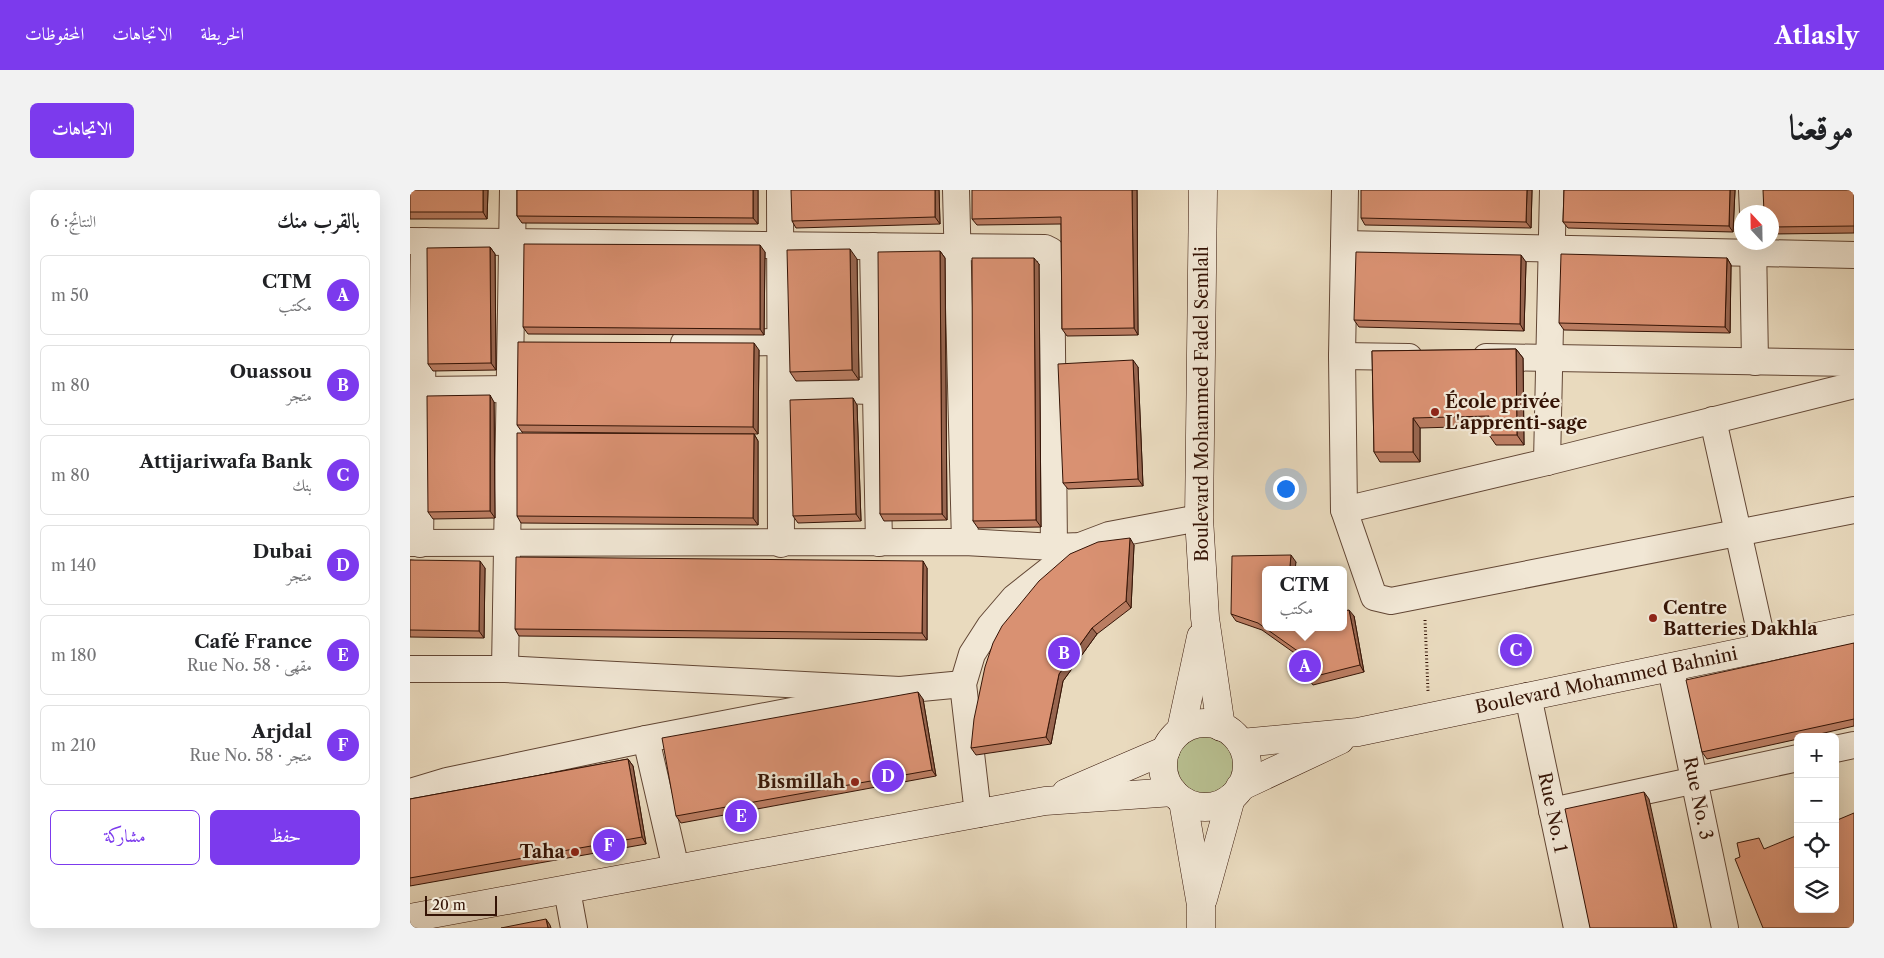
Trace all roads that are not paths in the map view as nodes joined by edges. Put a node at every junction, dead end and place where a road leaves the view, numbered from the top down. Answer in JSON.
{"nodes":[{"id":1,"x":513,"y":190,"type":"edge"},
{"id":2,"x":780,"y":190,"type":"edge"},
{"id":3,"x":956,"y":190,"type":"edge"},
{"id":4,"x":1203,"y":190,"type":"edge"},
{"id":5,"x":1345,"y":190,"type":"edge"},
{"id":6,"x":1553,"y":190,"type":"edge"},
{"id":7,"x":1752,"y":190,"type":"edge"},
{"id":8,"x":1753,"y":205,"type":"edge"},
{"id":9,"x":417,"y":241,"type":"edge"},
{"id":10,"x":512,"y":242,"type":"junction"},
{"id":11,"x":1344,"y":244,"type":"junction"},
{"id":12,"x":780,"y":246,"type":"junction"},
{"id":13,"x":873,"y":246,"type":"junction"},
{"id":14,"x":958,"y":247,"type":"junction"},
{"id":15,"x":1734,"y":248,"type":"edge"},
{"id":16,"x":1553,"y":250,"type":"junction"},
{"id":17,"x":1753,"y":250,"type":"edge"},
{"id":18,"x":1779,"y":250,"type":"edge"},
{"id":19,"x":1854,"y":255,"type":"edge"},
{"id":20,"x":781,"y":342,"type":"junction"},
{"id":21,"x":655,"y":344,"type":"edge"},
{"id":22,"x":1342,"y":356,"type":"junction"},
{"id":23,"x":1431,"y":357,"type":"edge"},
{"id":24,"x":1460,"y":357,"type":"edge"},
{"id":25,"x":1549,"y":357,"type":"junction"},
{"id":26,"x":1755,"y":362,"type":"junction"},
{"id":27,"x":1854,"y":363,"type":"edge"},
{"id":28,"x":1854,"y":385,"type":"edge"},
{"id":29,"x":510,"y":389,"type":"junction"},
{"id":30,"x":781,"y":389,"type":"junction"},
{"id":31,"x":422,"y":390,"type":"junction"},
{"id":32,"x":876,"y":391,"type":"junction"},
{"id":33,"x":1714,"y":420,"type":"junction"},
{"id":34,"x":752,"y":439,"type":"edge"},
{"id":35,"x":781,"y":439,"type":"junction"},
{"id":36,"x":1546,"y":462,"type":"junction"},
{"id":37,"x":1344,"y":510,"type":"junction"},
{"id":38,"x":1854,"y":510,"type":"edge"},
{"id":39,"x":1199,"y":518,"type":"junction"},
{"id":40,"x":1738,"y":533,"type":"junction"},
{"id":41,"x":965,"y":542,"type":"junction"},
{"id":42,"x":415,"y":543,"type":"edge"},
{"id":43,"x":878,"y":543,"type":"junction"},
{"id":44,"x":507,"y":544,"type":"junction"},
{"id":45,"x":781,"y":544,"type":"junction"},
{"id":46,"x":1080,"y":546,"type":"junction"},
{"id":47,"x":1054,"y":547,"type":"junction"},
{"id":48,"x":1204,"y":618,"type":"junction"},
{"id":49,"x":1854,"y":629,"type":"edge"},
{"id":50,"x":1764,"y":649,"type":"junction"},
{"id":51,"x":410,"y":669,"type":"edge"},
{"id":52,"x":505,"y":669,"type":"junction"},
{"id":53,"x":1671,"y":669,"type":"junction"},
{"id":54,"x":963,"y":684,"type":"junction"},
{"id":55,"x":900,"y":690,"type":"junction"},
{"id":56,"x":1528,"y":696,"type":"junction"},
{"id":57,"x":1358,"y":732,"type":"junction"},
{"id":58,"x":1231,"y":735,"type":"junction"},
{"id":59,"x":646,"y":739,"type":"junction"},
{"id":60,"x":1174,"y":740,"type":"junction"},
{"id":61,"x":1854,"y":745,"type":"edge"},
{"id":62,"x":1839,"y":748,"type":"edge"},
{"id":63,"x":1794,"y":759,"type":"edge"},
{"id":64,"x":1694,"y":780,"type":"junction"},
{"id":65,"x":410,"y":792,"type":"edge"},
{"id":66,"x":1236,"y":792,"type":"junction"},
{"id":67,"x":1178,"y":796,"type":"junction"},
{"id":68,"x":1045,"y":802,"type":"junction"},
{"id":69,"x":1552,"y":811,"type":"junction"},
{"id":70,"x":978,"y":814,"type":"junction"},
{"id":71,"x":676,"y":869,"type":"junction"},
{"id":72,"x":566,"y":890,"type":"junction"},
{"id":73,"x":1201,"y":917,"type":"edge"},
{"id":74,"x":410,"y":918,"type":"edge"},
{"id":75,"x":574,"y":928,"type":"edge"},
{"id":76,"x":1577,"y":928,"type":"edge"},
{"id":77,"x":1725,"y":928,"type":"edge"}],
"edges":[{"from":1,"to":10,"type":"street"},
{"from":2,"to":12,"type":"street"},
{"from":3,"to":14,"type":"street"},
{"from":4,"to":39,"type":"street","name":"Boulevard Mohammed Fadel Semlali"},
{"from":5,"to":11,"type":"street"},
{"from":6,"to":16,"type":"street"},
{"from":7,"to":8,"type":"street"},
{"from":9,"to":10,"type":"street"},
{"from":9,"to":31,"type":"street"},
{"from":10,"to":12,"type":"street"},
{"from":10,"to":29,"type":"street"},
{"from":11,"to":16,"type":"street"},
{"from":11,"to":22,"type":"street"},
{"from":12,"to":13,"type":"street"},
{"from":12,"to":20,"type":"street"},
{"from":13,"to":14,"type":"street"},
{"from":13,"to":32,"type":"street"},
{"from":14,"to":41,"type":"street"},
{"from":14,"to":47,"type":"street"},
{"from":15,"to":16,"type":"street"},
{"from":16,"to":25,"type":"street"},
{"from":17,"to":26,"type":"street"},
{"from":18,"to":19,"type":"street"},
{"from":20,"to":21,"type":"street"},
{"from":20,"to":30,"type":"street"},
{"from":22,"to":23,"type":"street"},
{"from":22,"to":37,"type":"street"},
{"from":24,"to":25,"type":"street"},
{"from":25,"to":26,"type":"street"},
{"from":25,"to":36,"type":"street"},
{"from":26,"to":27,"type":"street"},
{"from":28,"to":33,"type":"street"},
{"from":29,"to":31,"type":"street"},
{"from":29,"to":44,"type":"street"},
{"from":30,"to":32,"type":"street"},
{"from":30,"to":35,"type":"street"},
{"from":31,"to":42,"type":"street"},
{"from":32,"to":43,"type":"street"},
{"from":33,"to":36,"type":"street"},
{"from":33,"to":40,"type":"street"},
{"from":34,"to":35,"type":"street"},
{"from":35,"to":45,"type":"street"},
{"from":36,"to":37,"type":"street"},
{"from":37,"to":40,"type":"street"},
{"from":38,"to":40,"type":"street"},
{"from":39,"to":46,"type":"street"},
{"from":39,"to":48,"type":"street","name":"Boulevard Mohammed Fadel Semlali"},
{"from":40,"to":50,"type":"street"},
{"from":41,"to":43,"type":"street"},
{"from":41,"to":47,"type":"street"},
{"from":42,"to":44,"type":"street"},
{"from":43,"to":45,"type":"street"},
{"from":44,"to":45,"type":"street"},
{"from":44,"to":52,"type":"street"},
{"from":46,"to":47,"type":"street"},
{"from":46,"to":54,"type":"street"},
{"from":48,"to":58,"type":"street","name":"Boulevard Mohammed Fadel Semlali"},
{"from":48,"to":60,"type":"street","name":"Boulevard Mohammed Fadel Semlali"},
{"from":49,"to":50,"type":"street","name":"Boulevard Mohammed Bahnini"},
{"from":50,"to":53,"type":"street","name":"Boulevard Mohammed Bahnini"},
{"from":51,"to":52,"type":"street"},
{"from":52,"to":55,"type":"street"},
{"from":53,"to":56,"type":"street","name":"Boulevard Mohammed Bahnini"},
{"from":53,"to":64,"type":"street","name":"Rue No. 3"},
{"from":54,"to":55,"type":"street"},
{"from":54,"to":70,"type":"street"},
{"from":55,"to":59,"type":"street"},
{"from":56,"to":57,"type":"street","name":"Boulevard Mohammed Bahnini"},
{"from":56,"to":69,"type":"street","name":"Rue No. 1"},
{"from":57,"to":58,"type":"street","name":"Boulevard Mohammed Bahnini"},
{"from":57,"to":66,"type":"street","name":"Boulevard Mohammed Bahnini"},
{"from":58,"to":60,"type":"street"},
{"from":58,"to":66,"type":"street"},
{"from":59,"to":65,"type":"street"},
{"from":59,"to":71,"type":"street"},
{"from":60,"to":67,"type":"street"},
{"from":60,"to":68,"type":"street"},
{"from":61,"to":62,"type":"street"},
{"from":63,"to":64,"type":"street"},
{"from":64,"to":69,"type":"street"},
{"from":64,"to":77,"type":"street","name":"Rue No. 3"},
{"from":66,"to":67,"type":"street"},
{"from":66,"to":73,"type":"street"},
{"from":67,"to":68,"type":"street"},
{"from":67,"to":73,"type":"street"},
{"from":68,"to":70,"type":"street"},
{"from":69,"to":76,"type":"street","name":"Rue No. 1"},
{"from":70,"to":71,"type":"street"},
{"from":71,"to":72,"type":"street"},
{"from":72,"to":74,"type":"street"},
{"from":72,"to":75,"type":"street"}]}
